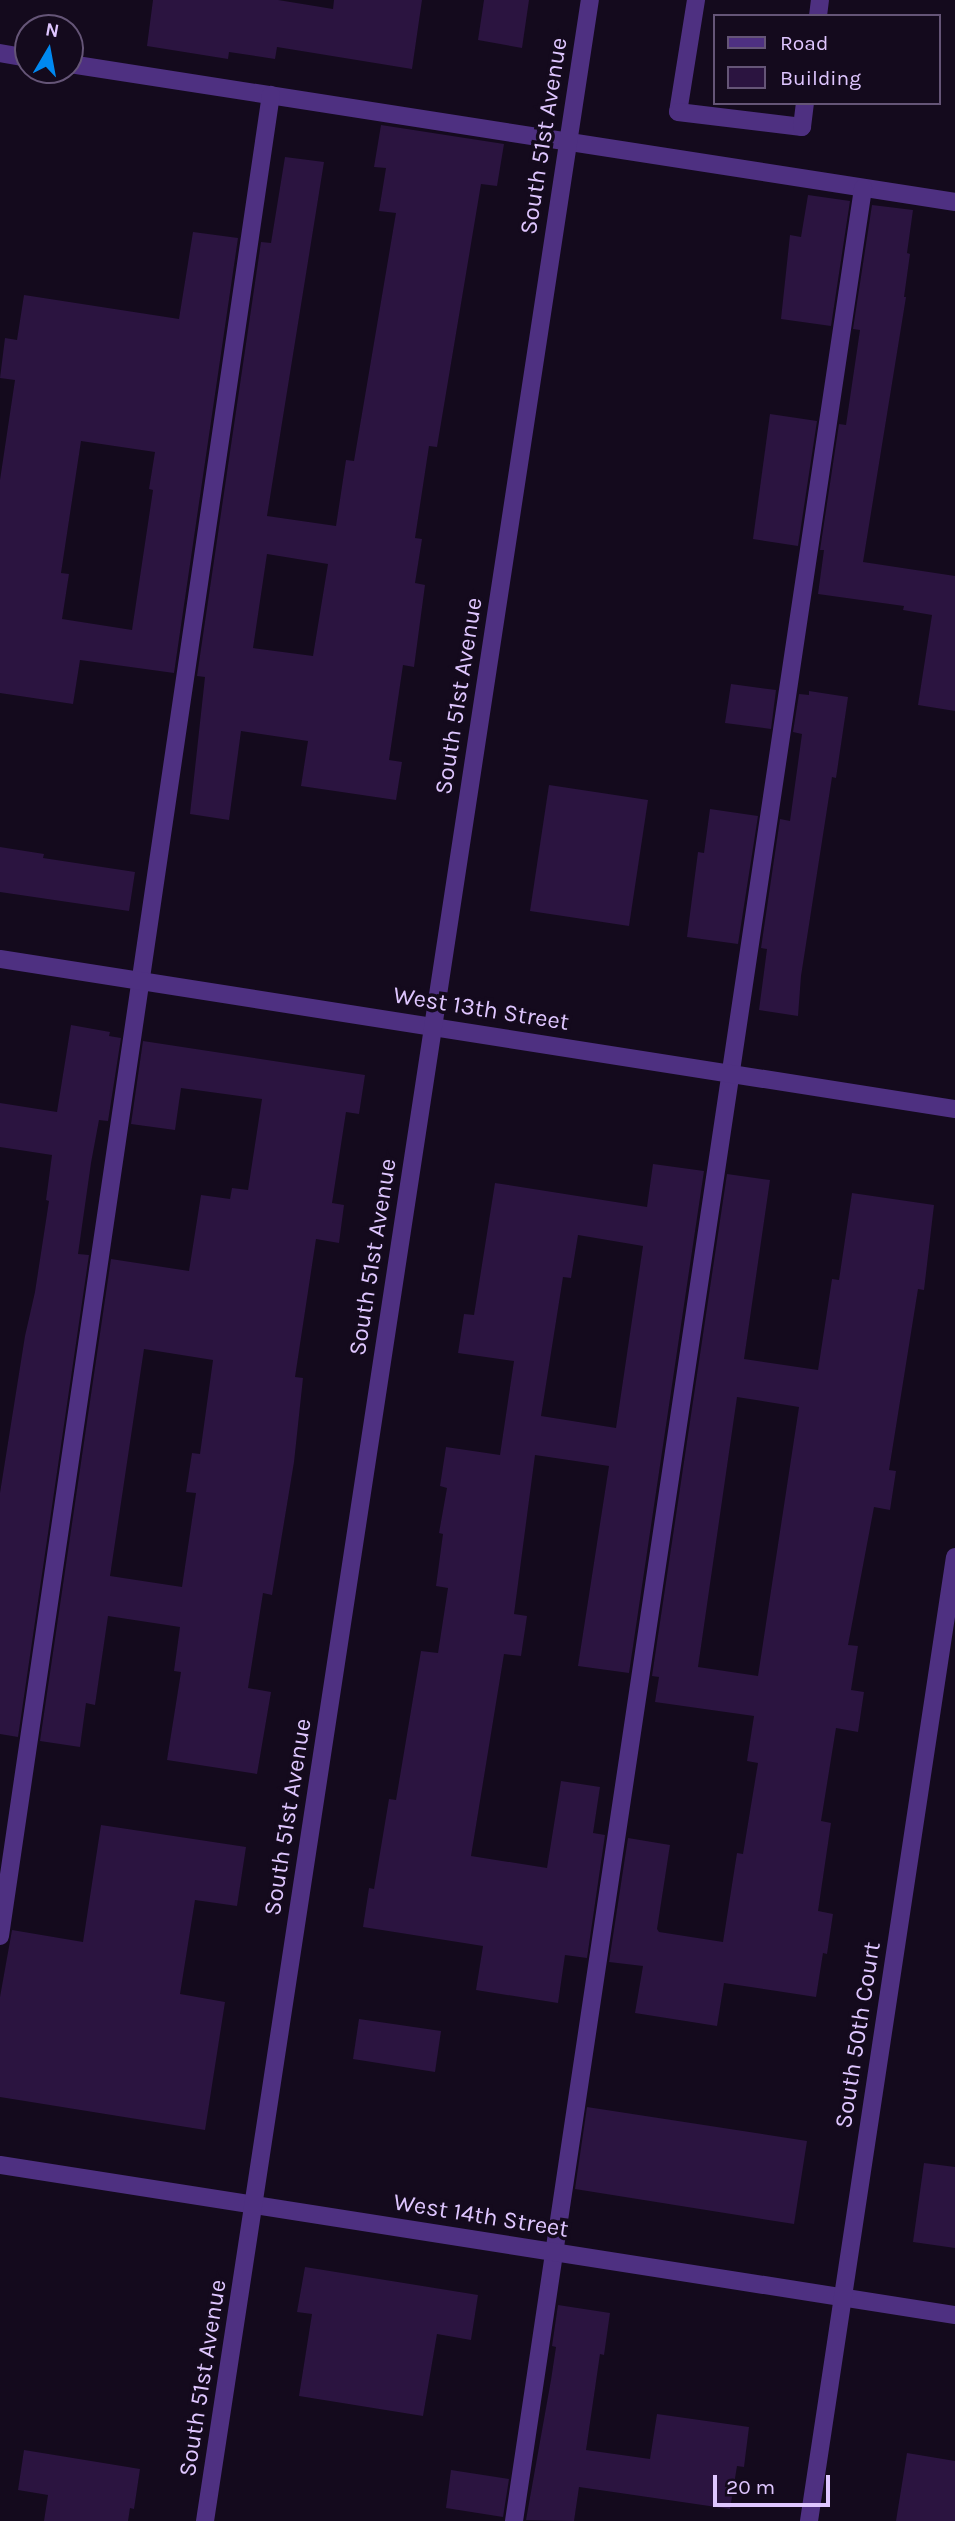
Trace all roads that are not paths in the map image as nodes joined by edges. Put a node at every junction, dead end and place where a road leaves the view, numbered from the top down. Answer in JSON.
{"nodes":[{"id":1,"x":590,"y":0,"type":"edge"},
{"id":2,"x":696,"y":0,"type":"edge"},
{"id":3,"x":84,"y":66,"type":"edge"},
{"id":4,"x":271,"y":95,"type":"junction"},
{"id":5,"x":805,"y":105,"type":"edge"},
{"id":6,"x":568,"y":142,"type":"junction"},
{"id":7,"x":863,"y":188,"type":"junction"},
{"id":8,"x":955,"y":202,"type":"edge"},
{"id":9,"x":0,"y":959,"type":"edge"},
{"id":10,"x":140,"y":981,"type":"junction"},
{"id":11,"x":433,"y":1027,"type":"junction"},
{"id":12,"x":730,"y":1073,"type":"junction"},
{"id":13,"x":955,"y":1109,"type":"edge"},
{"id":14,"x":955,"y":1557,"type":"edge"},
{"id":15,"x":0,"y":1937,"type":"edge"},
{"id":16,"x":0,"y":2165,"type":"edge"},
{"id":17,"x":254,"y":2205,"type":"junction"},
{"id":18,"x":554,"y":2252,"type":"junction"},
{"id":19,"x":842,"y":2297,"type":"junction"},
{"id":20,"x":955,"y":2315,"type":"edge"},
{"id":21,"x":205,"y":2521,"type":"edge"},
{"id":22,"x":514,"y":2521,"type":"edge"},
{"id":23,"x":809,"y":2521,"type":"edge"}],
"edges":[{"from":1,"to":6,"type":"street","name":"South 51st Avenue"},
{"from":2,"to":5,"type":"street"},
{"from":3,"to":4,"type":"street"},
{"from":4,"to":6,"type":"street"},
{"from":4,"to":10,"type":"street"},
{"from":6,"to":7,"type":"street"},
{"from":6,"to":11,"type":"street","name":"South 51st Avenue"},
{"from":7,"to":8,"type":"street"},
{"from":7,"to":12,"type":"street"},
{"from":9,"to":10,"type":"street","name":"West 13th Street"},
{"from":10,"to":11,"type":"street","name":"West 13th Street"},
{"from":10,"to":15,"type":"street"},
{"from":11,"to":12,"type":"street","name":"West 13th Street"},
{"from":11,"to":17,"type":"street","name":"South 51st Avenue"},
{"from":12,"to":13,"type":"street","name":"West 13th Street"},
{"from":12,"to":18,"type":"street"},
{"from":14,"to":19,"type":"street","name":"South 50th Court"},
{"from":16,"to":17,"type":"street","name":"West 14th Street"},
{"from":17,"to":18,"type":"street","name":"West 14th Street"},
{"from":17,"to":21,"type":"street","name":"South 51st Avenue"},
{"from":18,"to":19,"type":"street","name":"West 14th Street"},
{"from":18,"to":22,"type":"street"},
{"from":19,"to":20,"type":"street","name":"West 14th Street"},
{"from":19,"to":23,"type":"street","name":"South 50th Court"}]}
